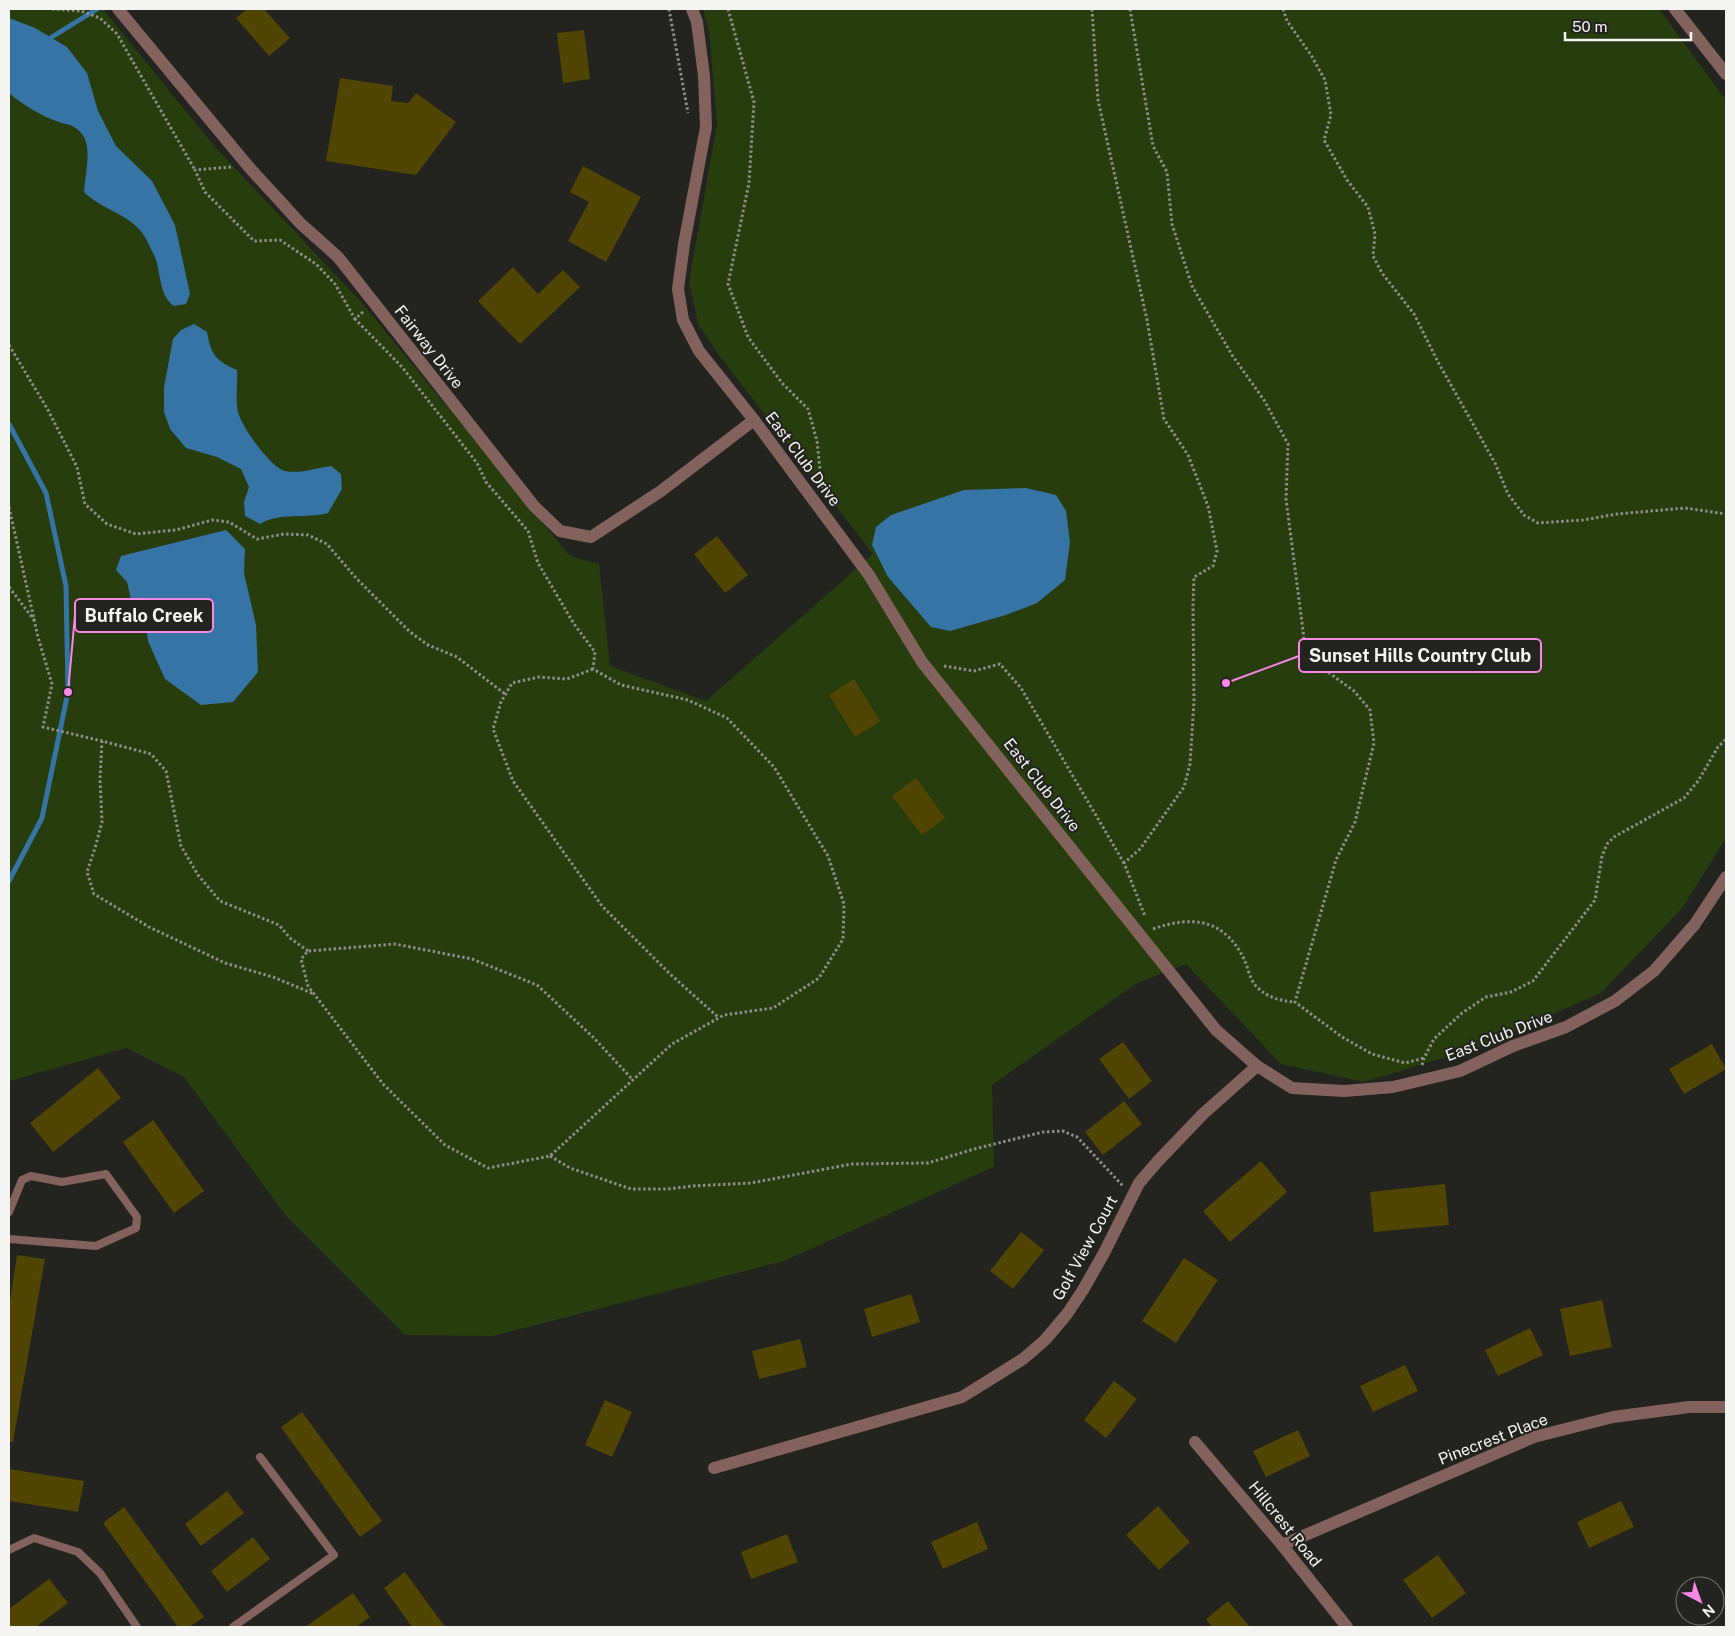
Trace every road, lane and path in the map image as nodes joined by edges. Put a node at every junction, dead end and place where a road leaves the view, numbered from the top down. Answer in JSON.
{"nodes":[{"id":1,"x":52,"y":9,"type":"edge"},
{"id":2,"x":118,"y":9,"type":"edge"},
{"id":3,"x":670,"y":9,"type":"edge"},
{"id":4,"x":692,"y":9,"type":"edge"},
{"id":5,"x":728,"y":9,"type":"edge"},
{"id":6,"x":1092,"y":9,"type":"edge"},
{"id":7,"x":1130,"y":9,"type":"edge"},
{"id":8,"x":1283,"y":9,"type":"edge"},
{"id":9,"x":1675,"y":9,"type":"edge"},
{"id":10,"x":1726,"y":74,"type":"edge"},
{"id":11,"x":688,"y":113,"type":"dead end"},
{"id":12,"x":248,"y":166,"type":"junction"},
{"id":13,"x":195,"y":170,"type":"junction"},
{"id":14,"x":374,"y":302,"type":"junction"},
{"id":15,"x":356,"y":319,"type":"junction"},
{"id":16,"x":9,"y":345,"type":"edge"},
{"id":17,"x":754,"y":420,"type":"junction"},
{"id":18,"x":9,"y":507,"type":"edge"},
{"id":19,"x":1726,"y":514,"type":"edge"},
{"id":20,"x":825,"y":516,"type":"junction"},
{"id":21,"x":9,"y":587,"type":"edge"},
{"id":22,"x":35,"y":621,"type":"junction"},
{"id":23,"x":922,"y":662,"type":"junction"},
{"id":24,"x":593,"y":669,"type":"junction"},
{"id":25,"x":505,"y":694,"type":"junction"},
{"id":26,"x":1726,"y":739,"type":"edge"},
{"id":27,"x":102,"y":741,"type":"junction"},
{"id":28,"x":1124,"y":863,"type":"junction"},
{"id":29,"x":1726,"y":877,"type":"edge"},
{"id":30,"x":1145,"y":932,"type":"junction"},
{"id":31,"x":308,"y":951,"type":"junction"},
{"id":32,"x":315,"y":995,"type":"junction"},
{"id":33,"x":1295,"y":1002,"type":"junction"},
{"id":34,"x":719,"y":1018,"type":"junction"},
{"id":35,"x":1424,"y":1058,"type":"junction"},
{"id":36,"x":1257,"y":1066,"type":"junction"},
{"id":37,"x":633,"y":1080,"type":"junction"},
{"id":38,"x":1419,"y":1081,"type":"junction"},
{"id":39,"x":550,"y":1156,"type":"junction"},
{"id":40,"x":1133,"y":1196,"type":"junction"},
{"id":41,"x":9,"y":1212,"type":"edge"},
{"id":42,"x":9,"y":1239,"type":"edge"},
{"id":43,"x":1726,"y":1407,"type":"edge"},
{"id":44,"x":1195,"y":1442,"type":"dead end"},
{"id":45,"x":260,"y":1456,"type":"dead end"},
{"id":46,"x":714,"y":1468,"type":"dead end"},
{"id":47,"x":1282,"y":1545,"type":"junction"},
{"id":48,"x":9,"y":1550,"type":"edge"},
{"id":49,"x":137,"y":1627,"type":"edge"},
{"id":50,"x":233,"y":1627,"type":"edge"},
{"id":51,"x":1347,"y":1627,"type":"edge"}],
"edges":[{"from":1,"to":13,"type":"path"},
{"from":2,"to":12,"type":"street","name":"Fairway Drive"},
{"from":3,"to":11,"type":"path"},
{"from":4,"to":17,"type":"street","name":"East Club Drive"},
{"from":5,"to":20,"type":"path"},
{"from":6,"to":28,"type":"path"},
{"from":7,"to":33,"type":"path"},
{"from":8,"to":19,"type":"path"},
{"from":9,"to":10,"type":"street"},
{"from":12,"to":13,"type":"path"},
{"from":12,"to":14,"type":"street","name":"Fairway Drive"},
{"from":13,"to":15,"type":"path"},
{"from":14,"to":15,"type":"path"},
{"from":14,"to":17,"type":"street","name":"Fairway Drive"},
{"from":15,"to":24,"type":"path"},
{"from":16,"to":25,"type":"path"},
{"from":17,"to":20,"type":"street","name":"East Club Drive"},
{"from":18,"to":22,"type":"path"},
{"from":20,"to":23,"type":"street","name":"East Club Drive"},
{"from":21,"to":22,"type":"path"},
{"from":22,"to":27,"type":"path"},
{"from":23,"to":28,"type":"path"},
{"from":23,"to":30,"type":"street","name":"East Club Drive"},
{"from":24,"to":25,"type":"path"},
{"from":24,"to":34,"type":"path"},
{"from":25,"to":34,"type":"path"},
{"from":26,"to":35,"type":"path"},
{"from":27,"to":31,"type":"path"},
{"from":27,"to":32,"type":"path"},
{"from":28,"to":30,"type":"path"},
{"from":29,"to":38,"type":"street","name":"East Club Drive"},
{"from":30,"to":33,"type":"path"},
{"from":30,"to":36,"type":"street","name":"East Club Drive"},
{"from":31,"to":32,"type":"path"},
{"from":31,"to":37,"type":"path"},
{"from":32,"to":39,"type":"path"},
{"from":33,"to":35,"type":"path"},
{"from":34,"to":37,"type":"path"},
{"from":35,"to":38,"type":"path"},
{"from":36,"to":38,"type":"street","name":"East Club Drive"},
{"from":36,"to":40,"type":"street","name":"Golf View Court"},
{"from":37,"to":39,"type":"path"},
{"from":39,"to":40,"type":"path"},
{"from":40,"to":46,"type":"street","name":"Golf View Court"},
{"from":41,"to":42,"type":"lane"},
{"from":43,"to":47,"type":"street","name":"Pinecrest Place"},
{"from":44,"to":47,"type":"street","name":"Hillcrest Road"},
{"from":45,"to":50,"type":"lane"},
{"from":47,"to":51,"type":"street","name":"Hillcrest Road"},
{"from":48,"to":49,"type":"lane"}]}
